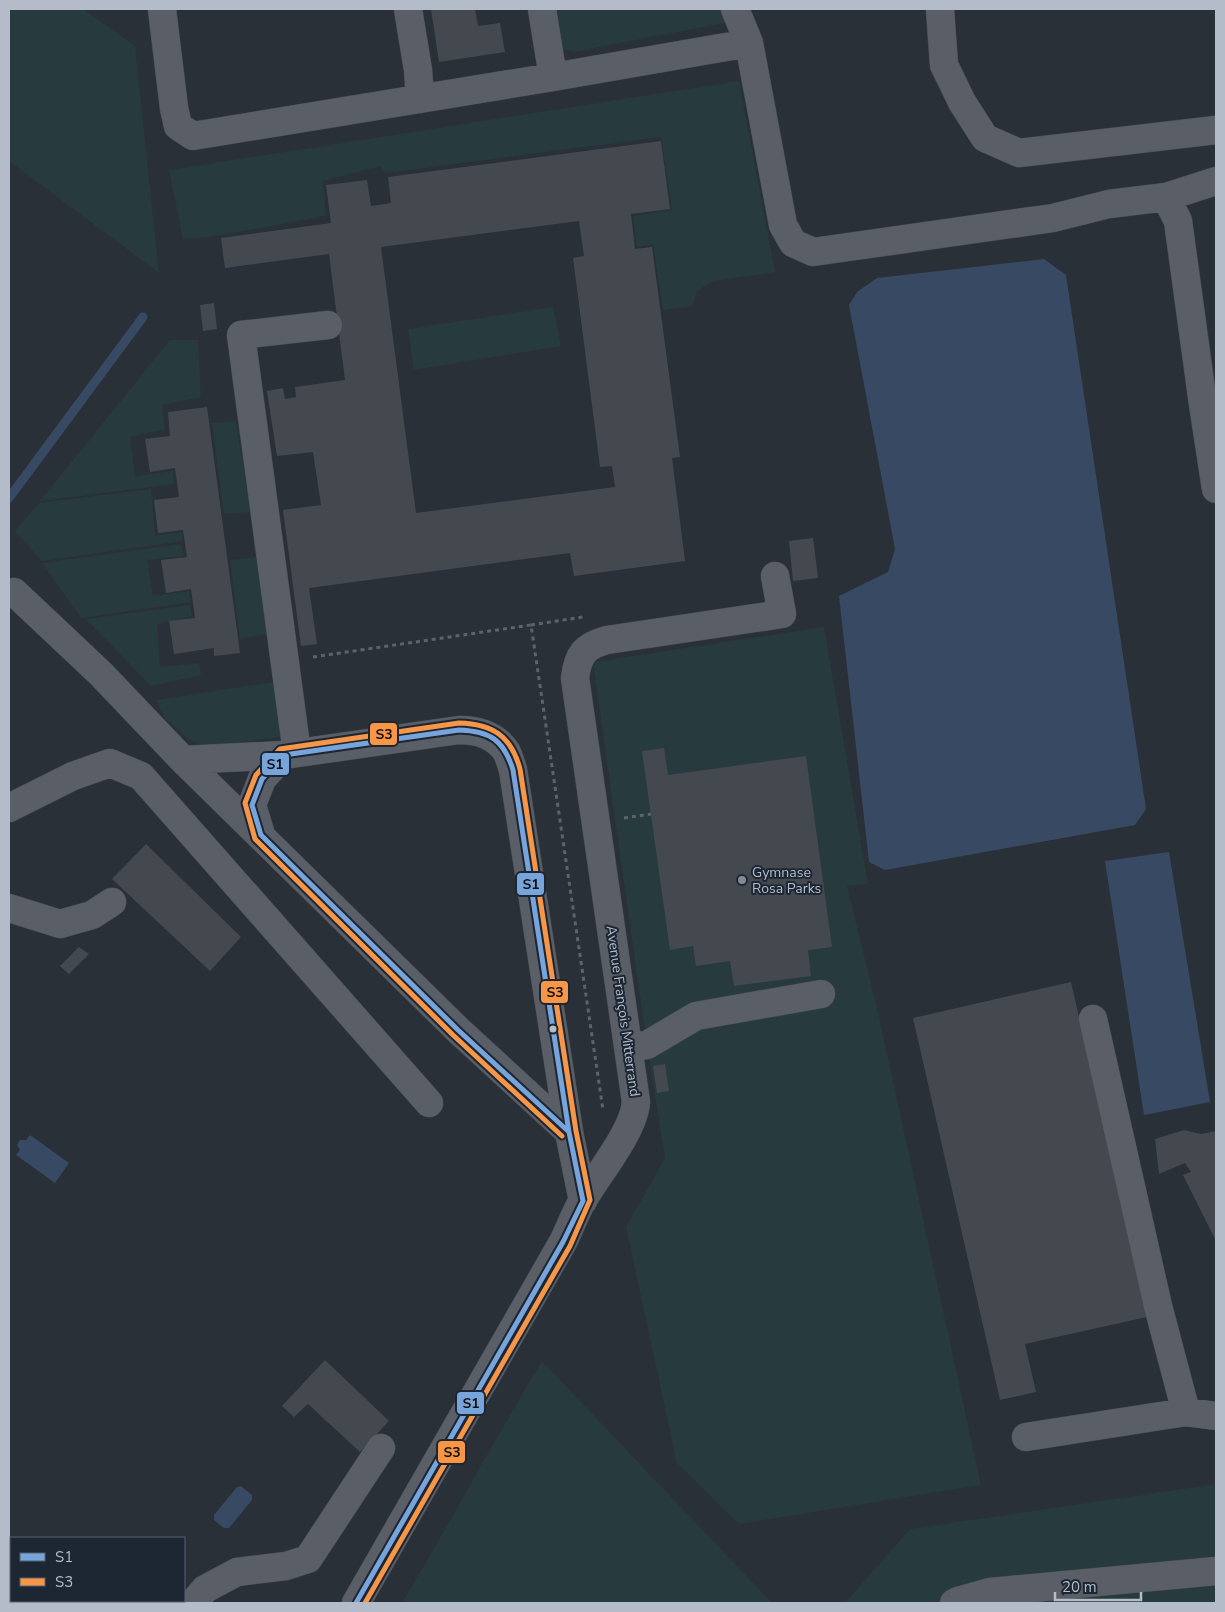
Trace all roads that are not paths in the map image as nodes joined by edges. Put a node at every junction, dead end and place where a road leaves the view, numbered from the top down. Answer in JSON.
{"nodes":[{"id":1,"x":162,"y":9,"type":"edge"},
{"id":2,"x":408,"y":9,"type":"edge"},
{"id":3,"x":542,"y":9,"type":"edge"},
{"id":4,"x":735,"y":9,"type":"edge"},
{"id":5,"x":940,"y":9,"type":"edge"},
{"id":6,"x":749,"y":43,"type":"junction"},
{"id":7,"x":553,"y":77,"type":"junction"},
{"id":8,"x":420,"y":99,"type":"junction"},
{"id":9,"x":1216,"y":130,"type":"edge"},
{"id":10,"x":1216,"y":181,"type":"edge"},
{"id":11,"x":1166,"y":197,"type":"junction"},
{"id":12,"x":328,"y":325,"type":"dead end"},
{"id":13,"x":1216,"y":489,"type":"edge"},
{"id":14,"x":775,"y":576,"type":"dead end"},
{"id":15,"x":14,"y":592,"type":"dead end"},
{"id":16,"x":290,"y":754,"type":"junction"},
{"id":17,"x":183,"y":760,"type":"junction"},
{"id":18,"x":9,"y":808,"type":"edge"},
{"id":19,"x":261,"y":835,"type":"junction"},
{"id":20,"x":112,"y":902,"type":"dead end"},
{"id":21,"x":9,"y":908,"type":"edge"},
{"id":22,"x":820,"y":994,"type":"dead end"},
{"id":23,"x":1093,"y":1019,"type":"dead end"},
{"id":24,"x":628,"y":1047,"type":"junction"},
{"id":25,"x":429,"y":1103,"type":"dead end"},
{"id":26,"x":569,"y":1132,"type":"junction"},
{"id":27,"x":583,"y":1201,"type":"junction"},
{"id":28,"x":1186,"y":1412,"type":"junction"},
{"id":29,"x":1216,"y":1416,"type":"edge"},
{"id":30,"x":1026,"y":1437,"type":"dead end"},
{"id":31,"x":381,"y":1448,"type":"dead end"},
{"id":32,"x":1216,"y":1571,"type":"edge"},
{"id":33,"x":193,"y":1603,"type":"edge"},
{"id":34,"x":356,"y":1603,"type":"edge"},
{"id":35,"x":954,"y":1603,"type":"edge"}],
"edges":[{"from":1,"to":8,"type":"street"},
{"from":2,"to":8,"type":"street"},
{"from":3,"to":7,"type":"street"},
{"from":4,"to":6,"type":"street"},
{"from":5,"to":9,"type":"street"},
{"from":6,"to":7,"type":"street"},
{"from":6,"to":11,"type":"street"},
{"from":7,"to":8,"type":"street"},
{"from":10,"to":11,"type":"street"},
{"from":11,"to":13,"type":"street"},
{"from":12,"to":16,"type":"street"},
{"from":14,"to":24,"type":"street","name":"Avenue François Mitterrand"},
{"from":15,"to":17,"type":"street"},
{"from":16,"to":17,"type":"street"},
{"from":16,"to":19,"type":"street"},
{"from":16,"to":26,"type":"street"},
{"from":17,"to":19,"type":"street"},
{"from":18,"to":25,"type":"street"},
{"from":19,"to":26,"type":"street"},
{"from":20,"to":21,"type":"street"},
{"from":22,"to":24,"type":"street"},
{"from":23,"to":28,"type":"street"},
{"from":24,"to":27,"type":"street","name":"Avenue François Mitterrand"},
{"from":26,"to":27,"type":"street"},
{"from":27,"to":34,"type":"street","name":"Avenue François Mitterrand"},
{"from":28,"to":29,"type":"street"},
{"from":28,"to":30,"type":"street"},
{"from":31,"to":33,"type":"street"},
{"from":32,"to":35,"type":"street"}]}
